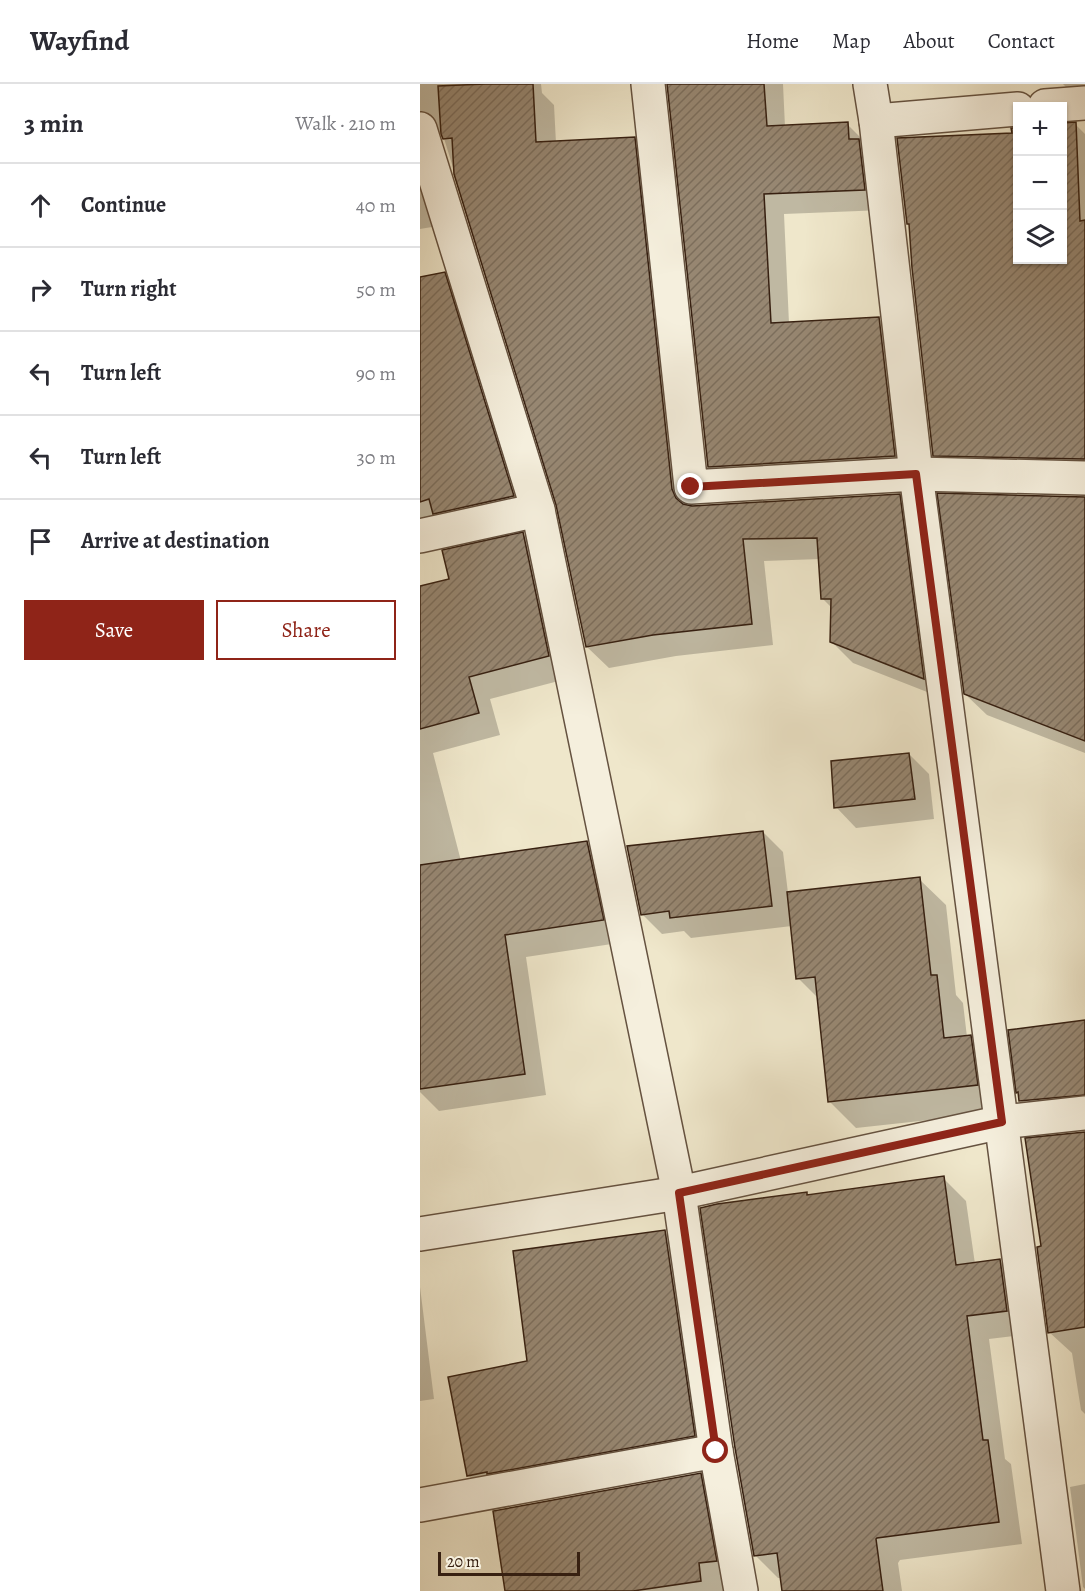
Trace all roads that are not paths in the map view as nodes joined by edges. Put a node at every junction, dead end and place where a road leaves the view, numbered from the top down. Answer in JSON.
{"nodes":[{"id":1,"x":648,"y":84,"type":"edge"},
{"id":2,"x":870,"y":84,"type":"edge"},
{"id":3,"x":1085,"y":103,"type":"edge"},
{"id":4,"x":1067,"y":104,"type":"edge"},
{"id":5,"x":1013,"y":109,"type":"edge"},
{"id":6,"x":876,"y":121,"type":"junction"},
{"id":7,"x":420,"y":129,"type":"edge"},
{"id":8,"x":916,"y":474,"type":"junction"},
{"id":9,"x":1085,"y":478,"type":"edge"},
{"id":10,"x":538,"y":510,"type":"junction"},
{"id":11,"x":420,"y":536,"type":"edge"},
{"id":12,"x":1085,"y":1113,"type":"edge"},
{"id":13,"x":1002,"y":1122,"type":"junction"},
{"id":14,"x":679,"y":1193,"type":"junction"},
{"id":15,"x":420,"y":1234,"type":"edge"},
{"id":16,"x":716,"y":1451,"type":"junction"},
{"id":17,"x":420,"y":1505,"type":"edge"},
{"id":18,"x":741,"y":1591,"type":"edge"},
{"id":19,"x":1063,"y":1591,"type":"edge"}],
"edges":[{"from":1,"to":8,"type":"street"},
{"from":2,"to":6,"type":"street"},
{"from":3,"to":4,"type":"street"},
{"from":5,"to":6,"type":"street"},
{"from":6,"to":8,"type":"street"},
{"from":7,"to":10,"type":"street"},
{"from":8,"to":9,"type":"street"},
{"from":8,"to":13,"type":"street"},
{"from":10,"to":11,"type":"street"},
{"from":10,"to":14,"type":"street"},
{"from":12,"to":13,"type":"street"},
{"from":13,"to":14,"type":"street"},
{"from":13,"to":19,"type":"street"},
{"from":14,"to":15,"type":"street"},
{"from":14,"to":16,"type":"street"},
{"from":16,"to":17,"type":"street"},
{"from":16,"to":18,"type":"street"}]}
